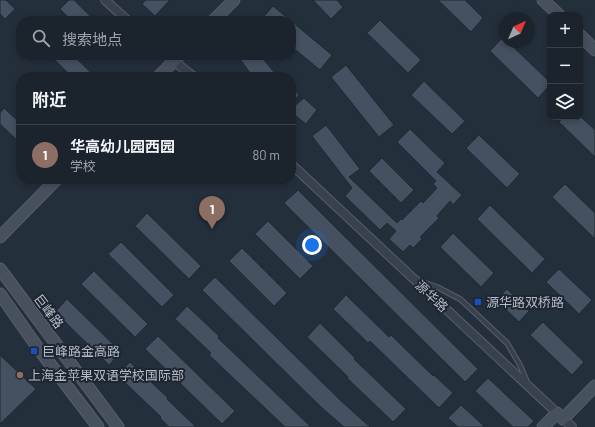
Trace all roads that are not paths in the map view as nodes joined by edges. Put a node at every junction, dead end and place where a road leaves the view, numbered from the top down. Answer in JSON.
{"nodes":[{"id":1,"x":105,"y":0,"type":"edge"},
{"id":2,"x":234,"y":0,"type":"edge"},
{"id":3,"x":543,"y":0,"type":"edge"},
{"id":4,"x":556,"y":12,"type":"edge"},
{"id":5,"x":123,"y":16,"type":"edge"},
{"id":6,"x":219,"y":16,"type":"edge"},
{"id":7,"x":583,"y":39,"type":"edge"},
{"id":8,"x":595,"y":50,"type":"edge"},
{"id":9,"x":171,"y":60,"type":"edge"},
{"id":10,"x":176,"y":60,"type":"edge"},
{"id":11,"x":162,"y":72,"type":"edge"},
{"id":12,"x":189,"y":72,"type":"edge"},
{"id":13,"x":296,"y":169,"type":"edge"},
{"id":14,"x":52,"y":184,"type":"edge"},
{"id":15,"x":0,"y":237,"type":"edge"},
{"id":16,"x":0,"y":268,"type":"edge"},
{"id":17,"x":413,"y":278,"type":"junction"},
{"id":18,"x":0,"y":294,"type":"edge"},
{"id":19,"x":595,"y":386,"type":"edge"},
{"id":20,"x":530,"y":388,"type":"junction"},
{"id":21,"x":560,"y":416,"type":"junction"},
{"id":22,"x":98,"y":427,"type":"edge"},
{"id":23,"x":118,"y":427,"type":"edge"},
{"id":24,"x":543,"y":427,"type":"edge"},
{"id":25,"x":572,"y":427,"type":"edge"}],
"edges":[{"from":1,"to":5,"type":"street"},
{"from":2,"to":6,"type":"main road"},
{"from":3,"to":4,"type":"main road"},
{"from":7,"to":8,"type":"main road"},
{"from":9,"to":11,"type":"main road"},
{"from":10,"to":12,"type":"street"},
{"from":13,"to":17,"type":"street","name":"源华路"},
{"from":14,"to":15,"type":"main road"},
{"from":16,"to":23,"type":"main road","name":"巨峰路"},
{"from":17,"to":20,"type":"street","name":"源华路"},
{"from":17,"to":20,"type":"lane"},
{"from":18,"to":22,"type":"main road"},
{"from":19,"to":21,"type":"main road"},
{"from":20,"to":21,"type":"street","name":"源华路"},
{"from":21,"to":24,"type":"main road"},
{"from":21,"to":25,"type":"street","name":"源华路"}]}
